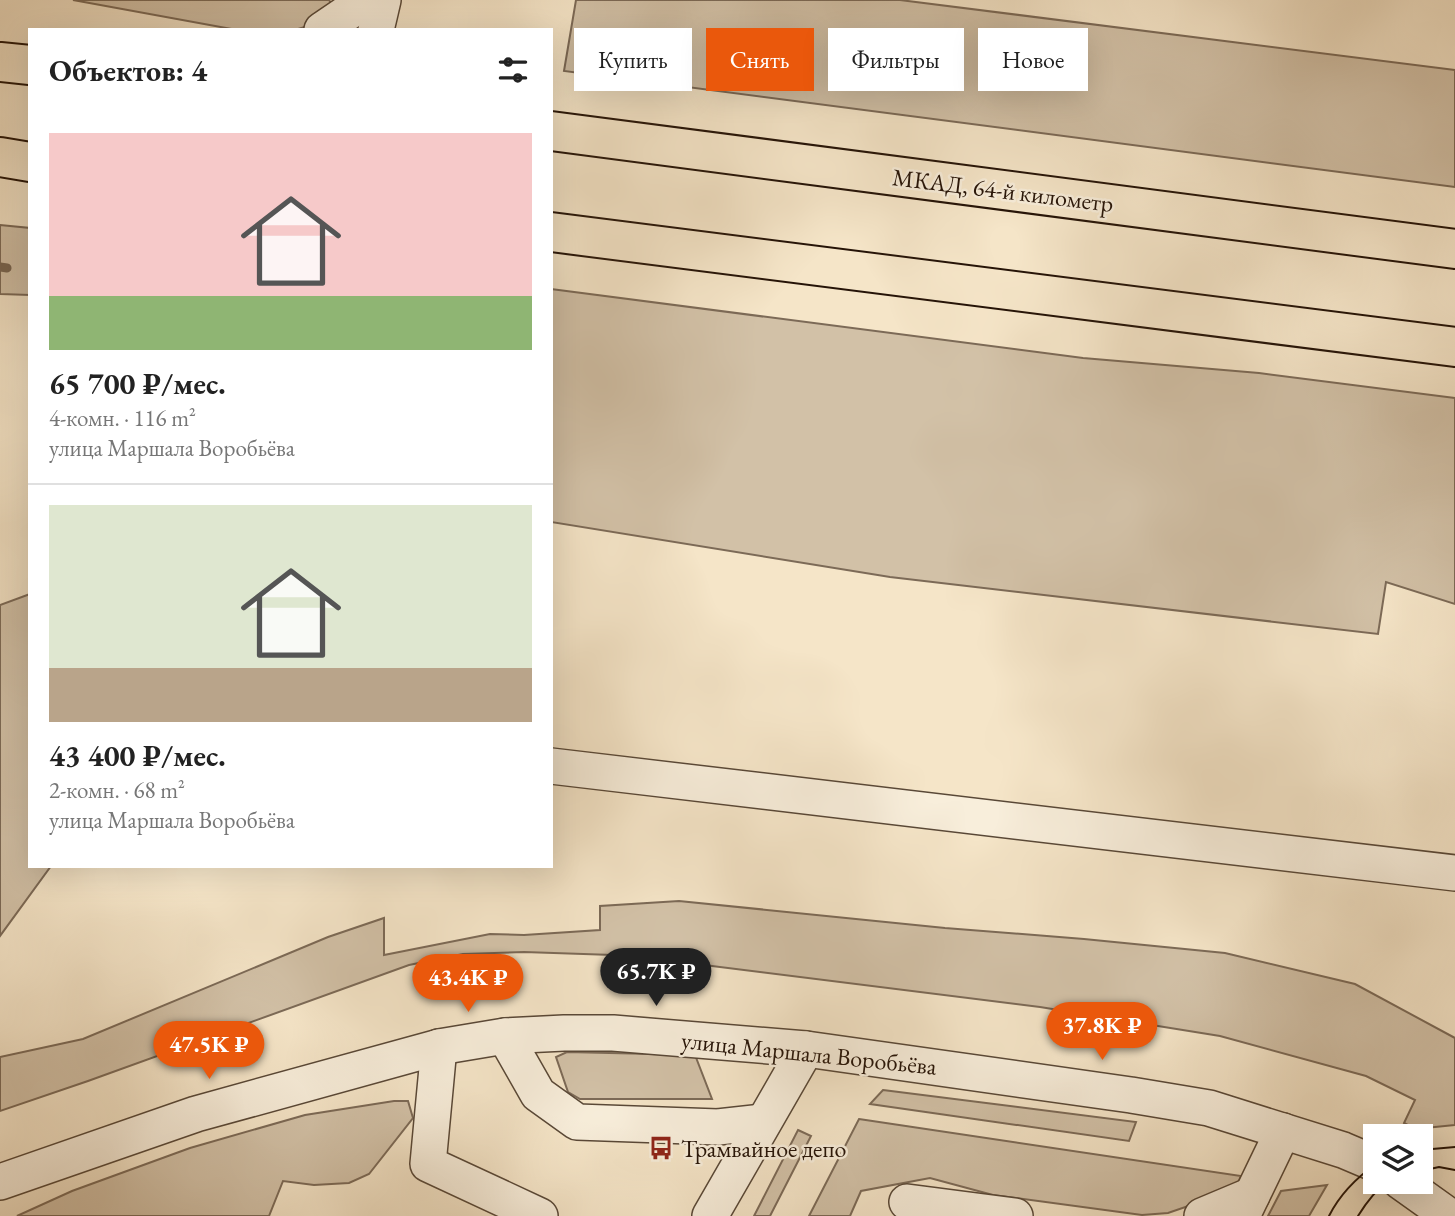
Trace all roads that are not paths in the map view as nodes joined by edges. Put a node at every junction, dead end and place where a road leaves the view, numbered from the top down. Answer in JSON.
{"nodes":[{"id":1,"x":366,"y":0,"type":"edge"},
{"id":2,"x":383,"y":0,"type":"edge"},
{"id":3,"x":325,"y":28,"type":"edge"},
{"id":4,"x":376,"y":28,"type":"edge"},
{"id":5,"x":0,"y":62,"type":"edge"},
{"id":6,"x":28,"y":65,"type":"edge"},
{"id":7,"x":553,"y":131,"type":"edge"},
{"id":8,"x":0,"y":157,"type":"edge"},
{"id":9,"x":28,"y":162,"type":"edge"},
{"id":10,"x":553,"y":232,"type":"edge"},
{"id":11,"x":1455,"y":249,"type":"edge"},
{"id":12,"x":1455,"y":347,"type":"edge"},
{"id":13,"x":553,"y":766,"type":"edge"},
{"id":14,"x":1455,"y":873,"type":"edge"},
{"id":15,"x":505,"y":1036,"type":"junction"},
{"id":16,"x":439,"y":1047,"type":"junction"},
{"id":17,"x":806,"y":1049,"type":"junction"},
{"id":18,"x":763,"y":1122,"type":"junction"},
{"id":19,"x":1283,"y":1131,"type":"junction"},
{"id":20,"x":1363,"y":1158,"type":"edge"},
{"id":21,"x":0,"y":1182,"type":"edge"},
{"id":22,"x":1418,"y":1194,"type":"edge"},
{"id":23,"x":907,"y":1202,"type":"dead end"},
{"id":24,"x":1247,"y":1206,"type":"edge"},
{"id":25,"x":540,"y":1216,"type":"edge"},
{"id":26,"x":710,"y":1216,"type":"edge"},
{"id":27,"x":1015,"y":1216,"type":"edge"},
{"id":28,"x":1202,"y":1216,"type":"edge"},
{"id":29,"x":1449,"y":1216,"type":"edge"}],
"edges":[{"from":1,"to":3,"type":"street"},
{"from":2,"to":4,"type":"street"},
{"from":5,"to":6,"type":"highway"},
{"from":7,"to":11,"type":"highway","name":"МКАД, 64-й километр"},
{"from":8,"to":9,"type":"highway"},
{"from":10,"to":12,"type":"highway"},
{"from":13,"to":14,"type":"street"},
{"from":15,"to":16,"type":"street","name":"улица Маршала Воробьёва"},
{"from":15,"to":17,"type":"street","name":"улица Маршала Воробьёва"},
{"from":15,"to":18,"type":"street"},
{"from":16,"to":21,"type":"street","name":"улица Маршала Воробьёва"},
{"from":16,"to":25,"type":"street"},
{"from":17,"to":18,"type":"street"},
{"from":17,"to":19,"type":"street","name":"улица Маршала Воробьёва"},
{"from":18,"to":26,"type":"street"},
{"from":19,"to":20,"type":"street","name":"улица Маршала Воробьёва"},
{"from":19,"to":24,"type":"street"},
{"from":22,"to":29,"type":"street"},
{"from":23,"to":27,"type":"street"},
{"from":24,"to":28,"type":"street"}]}
